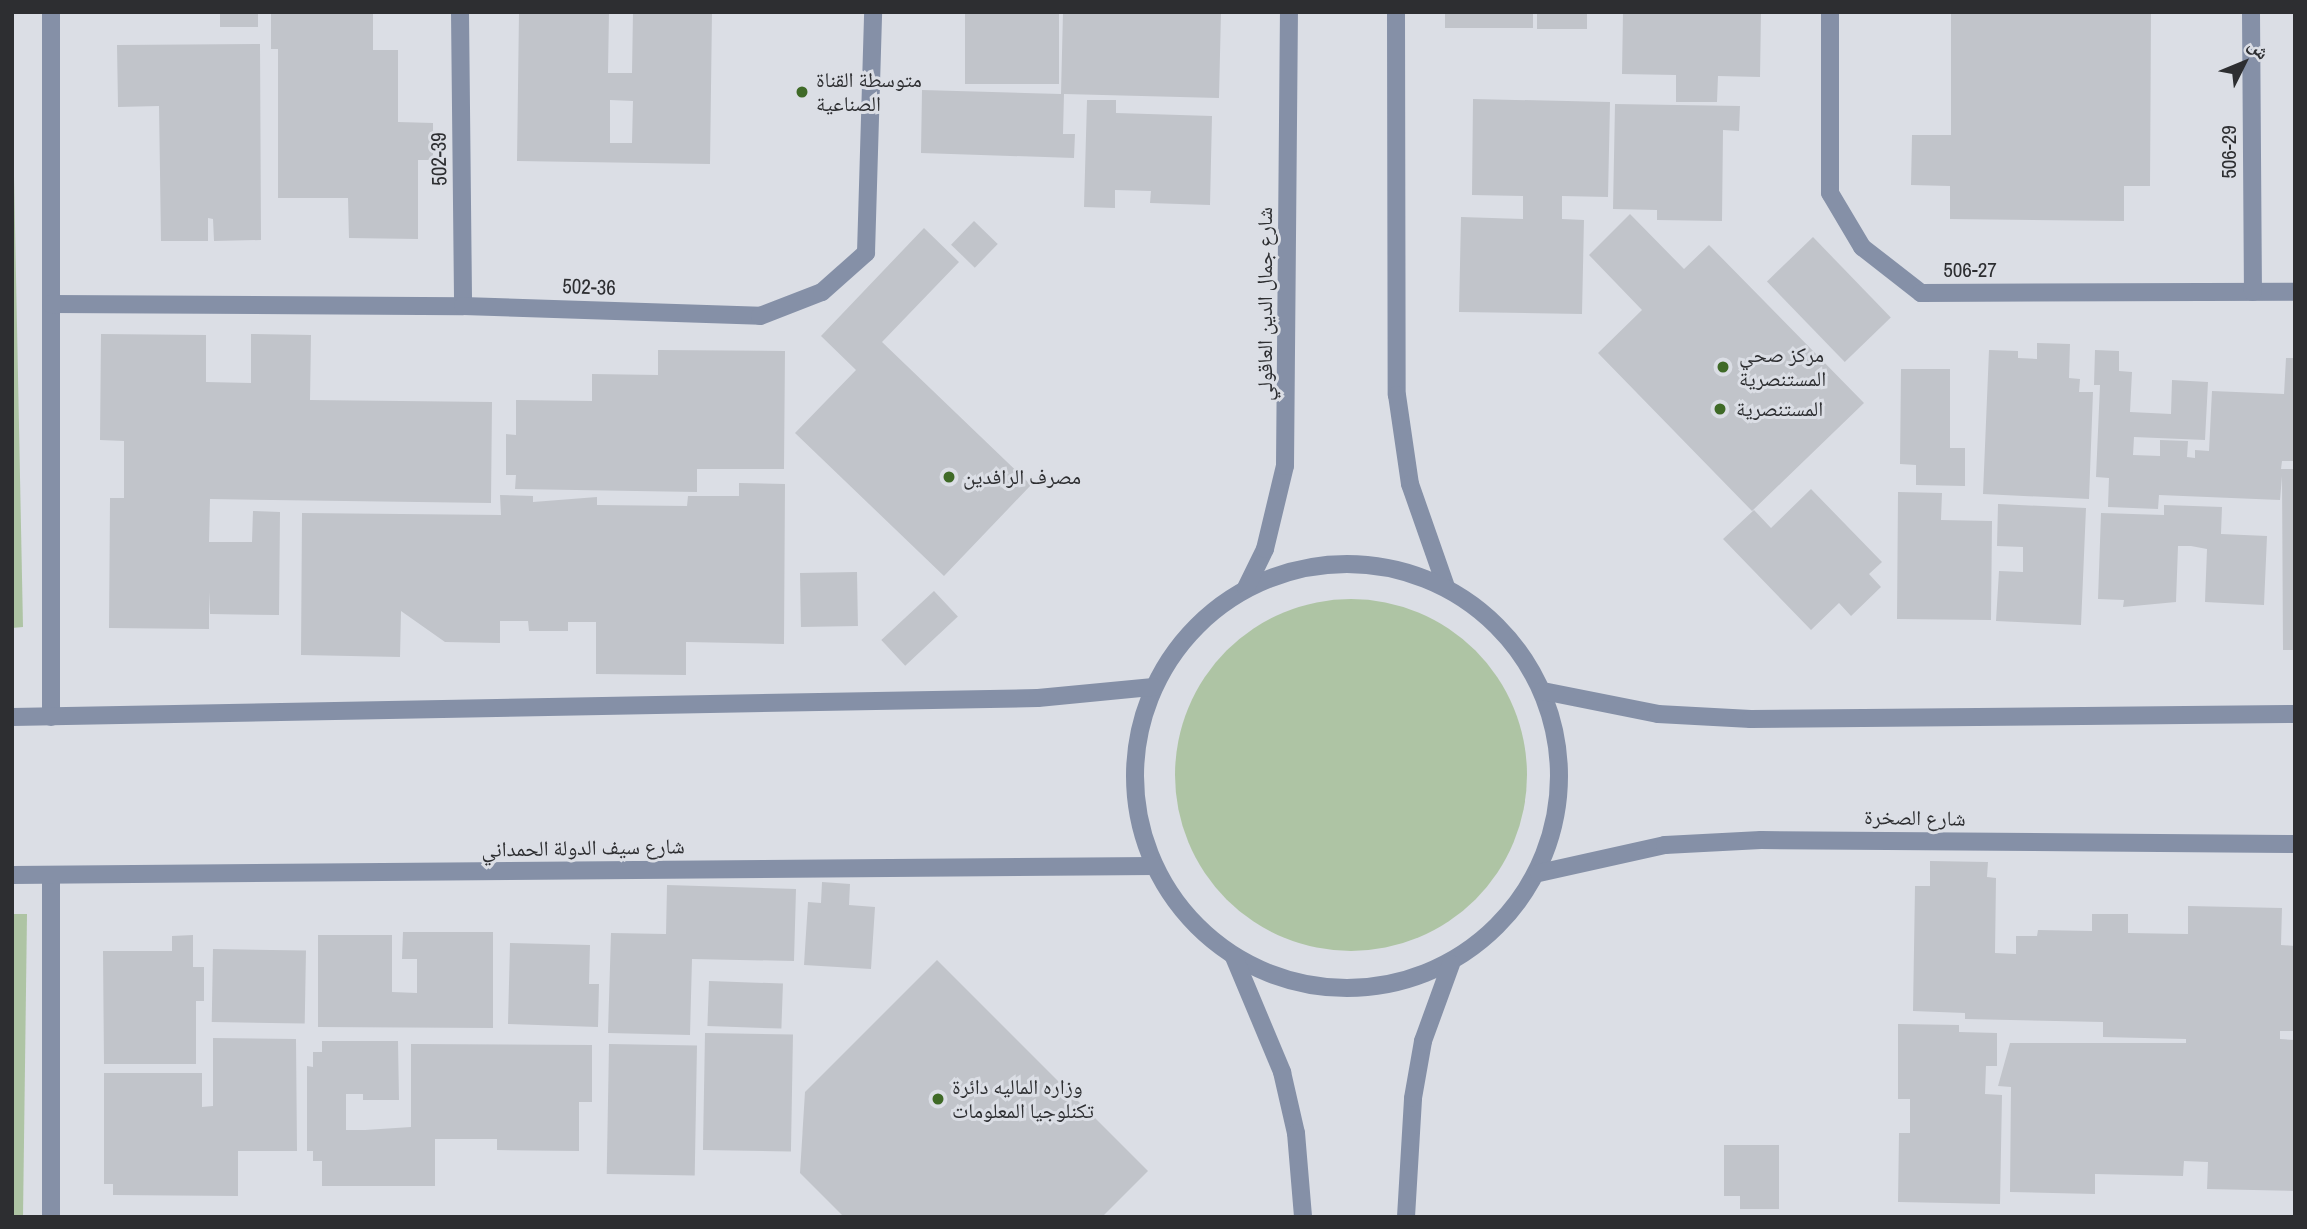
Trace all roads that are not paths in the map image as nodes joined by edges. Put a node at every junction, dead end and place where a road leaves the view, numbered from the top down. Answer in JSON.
{"nodes":[{"id":1,"x":51,"y":12,"type":"edge"},
{"id":2,"x":460,"y":12,"type":"edge"},
{"id":3,"x":873,"y":12,"type":"edge"},
{"id":4,"x":1289,"y":12,"type":"edge"},
{"id":5,"x":1396,"y":12,"type":"edge"},
{"id":6,"x":1830,"y":12,"type":"edge"},
{"id":7,"x":2251,"y":12,"type":"edge"},
{"id":8,"x":2253,"y":292,"type":"junction"},
{"id":9,"x":2295,"y":292,"type":"edge"},
{"id":10,"x":51,"y":304,"type":"junction"},
{"id":11,"x":463,"y":306,"type":"junction"},
{"id":12,"x":1446,"y":587,"type":"junction"},
{"id":13,"x":1246,"y":588,"type":"junction"},
{"id":14,"x":1153,"y":687,"type":"junction"},
{"id":15,"x":1543,"y":691,"type":"junction"},
{"id":16,"x":2295,"y":715,"type":"edge"},
{"id":17,"x":51,"y":717,"type":"junction"},
{"id":18,"x":12,"y":718,"type":"edge"},
{"id":19,"x":2295,"y":844,"type":"edge"},
{"id":20,"x":1154,"y":866,"type":"junction"},
{"id":21,"x":1539,"y":873,"type":"junction"},
{"id":22,"x":12,"y":875,"type":"edge"},
{"id":23,"x":51,"y":876,"type":"junction"},
{"id":24,"x":1234,"y":957,"type":"junction"},
{"id":25,"x":1451,"y":964,"type":"junction"},
{"id":26,"x":51,"y":1217,"type":"edge"},
{"id":27,"x":1303,"y":1217,"type":"edge"},
{"id":28,"x":1406,"y":1217,"type":"edge"}],
"edges":[{"from":1,"to":10,"type":"street"},
{"from":2,"to":11,"type":"street","name":"502-39"},
{"from":3,"to":11,"type":"street","name":"502-36"},
{"from":4,"to":13,"type":"street","name":"شارع جمال الدين العاقولي"},
{"from":5,"to":12,"type":"street"},
{"from":6,"to":8,"type":"street","name":"506-27"},
{"from":7,"to":8,"type":"street","name":"506-29"},
{"from":8,"to":9,"type":"street","name":"506-27"},
{"from":10,"to":11,"type":"street","name":"502-36"},
{"from":10,"to":17,"type":"street"},
{"from":12,"to":13,"type":"street"},
{"from":12,"to":15,"type":"street"},
{"from":13,"to":14,"type":"street"},
{"from":14,"to":17,"type":"street"},
{"from":14,"to":20,"type":"street"},
{"from":15,"to":16,"type":"street"},
{"from":15,"to":21,"type":"street"},
{"from":17,"to":18,"type":"street"},
{"from":19,"to":21,"type":"street","name":"شارع الصخرة"},
{"from":20,"to":23,"type":"street","name":"شارع سيف الدولة الحمداني"},
{"from":20,"to":24,"type":"street"},
{"from":21,"to":25,"type":"street"},
{"from":22,"to":23,"type":"street","name":"شارع سيف الدولة الحمداني"},
{"from":23,"to":26,"type":"street"},
{"from":24,"to":25,"type":"street"},
{"from":24,"to":27,"type":"street"},
{"from":25,"to":28,"type":"street"}]}
